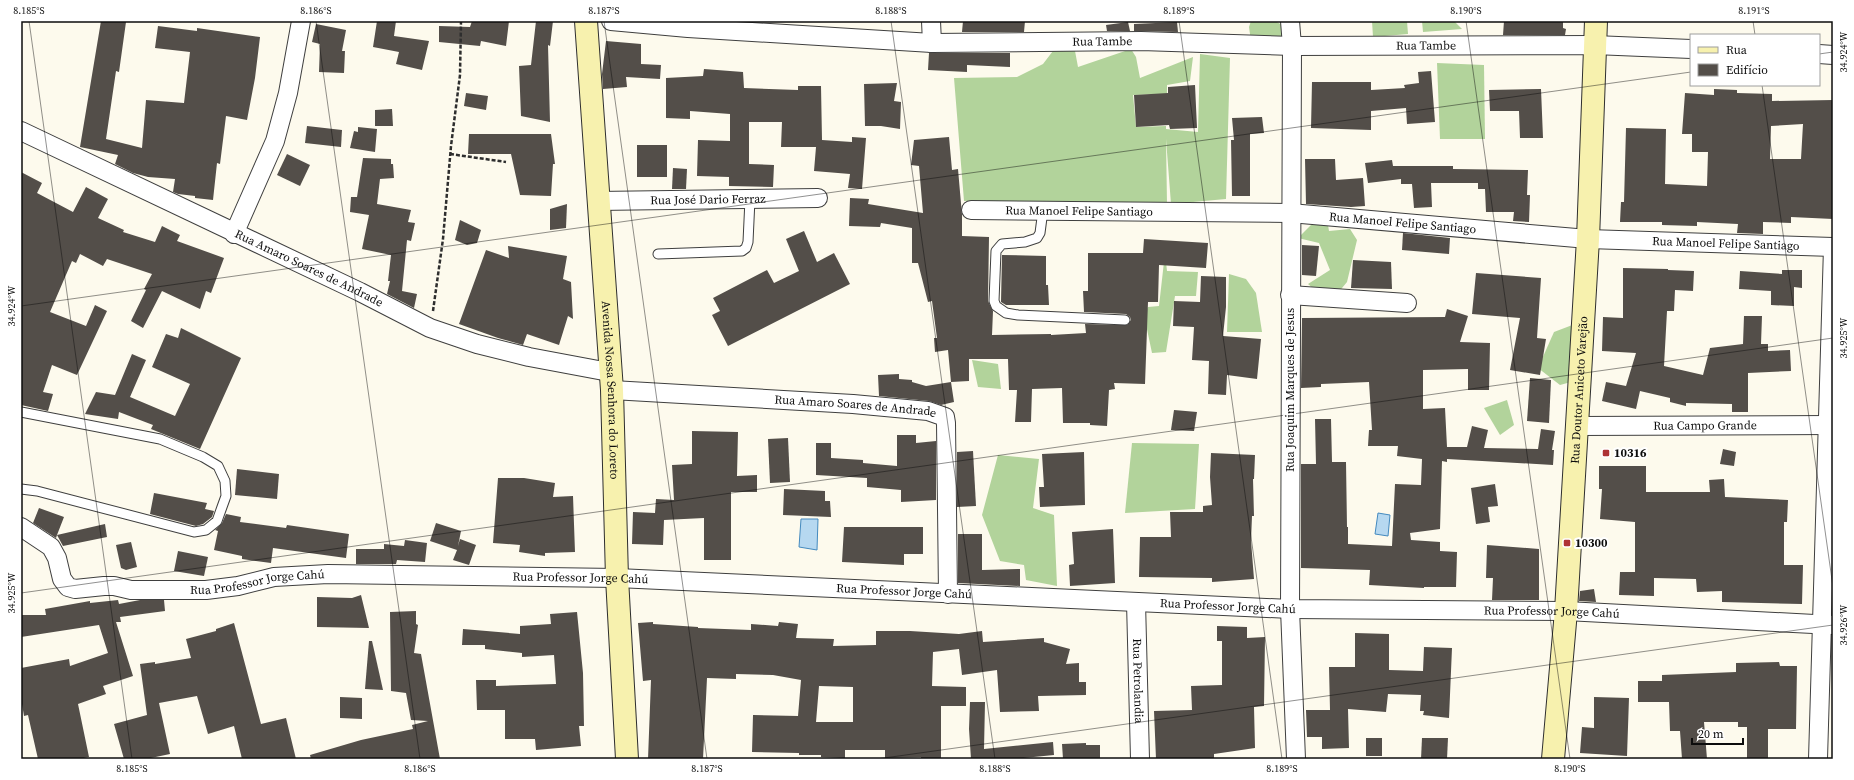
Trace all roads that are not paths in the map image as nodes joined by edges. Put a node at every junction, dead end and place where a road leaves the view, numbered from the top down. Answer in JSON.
{"nodes":[{"id":1,"x":301,"y":21,"type":"edge"},
{"id":2,"x":586,"y":21,"type":"edge"},
{"id":3,"x":611,"y":21,"type":"edge"},
{"id":4,"x":931,"y":21,"type":"edge"},
{"id":5,"x":1290,"y":21,"type":"edge"},
{"id":6,"x":1596,"y":21,"type":"edge"},
{"id":7,"x":932,"y":43,"type":"junction"},
{"id":8,"x":1594,"y":45,"type":"junction"},
{"id":9,"x":1292,"y":46,"type":"junction"},
{"id":10,"x":1690,"y":49,"type":"edge"},
{"id":11,"x":1820,"y":54,"type":"edge"},
{"id":12,"x":1833,"y":55,"type":"edge"},
{"id":13,"x":21,"y":132,"type":"edge"},
{"id":14,"x":818,"y":198,"type":"dead end"},
{"id":15,"x":750,"y":199,"type":"junction"},
{"id":16,"x":597,"y":201,"type":"junction"},
{"id":17,"x":971,"y":210,"type":"dead end"},
{"id":18,"x":1043,"y":210,"type":"junction"},
{"id":19,"x":1290,"y":214,"type":"junction"},
{"id":20,"x":234,"y":234,"type":"junction"},
{"id":21,"x":1588,"y":239,"type":"junction"},
{"id":22,"x":1833,"y":247,"type":"edge"},
{"id":23,"x":658,"y":254,"type":"dead end"},
{"id":24,"x":1290,"y":295,"type":"junction"},
{"id":25,"x":1407,"y":303,"type":"dead end"},
{"id":26,"x":1125,"y":320,"type":"dead end"},
{"id":27,"x":610,"y":381,"type":"junction"},
{"id":28,"x":21,"y":412,"type":"edge"},
{"id":29,"x":1830,"y":425,"type":"edge"},
{"id":30,"x":1576,"y":426,"type":"junction"},
{"id":31,"x":21,"y":489,"type":"edge"},
{"id":32,"x":21,"y":527,"type":"edge"},
{"id":33,"x":617,"y":578,"type":"junction"},
{"id":34,"x":948,"y":594,"type":"junction"},
{"id":35,"x":1136,"y":602,"type":"junction"},
{"id":36,"x":1290,"y":609,"type":"junction"},
{"id":37,"x":1566,"y":612,"type":"junction"},
{"id":38,"x":1828,"y":624,"type":"edge"},
{"id":39,"x":627,"y":759,"type":"edge"},
{"id":40,"x":1140,"y":759,"type":"edge"},
{"id":41,"x":1296,"y":759,"type":"edge"},
{"id":42,"x":1553,"y":759,"type":"edge"},
{"id":43,"x":1818,"y":759,"type":"edge"}],
"edges":[{"from":1,"to":20,"type":"street"},
{"from":2,"to":16,"type":"street","name":"Avenida Nossa Senhora do Loreto"},
{"from":3,"to":7,"type":"street","name":"Rua Tambe"},
{"from":4,"to":7,"type":"street"},
{"from":5,"to":9,"type":"street","name":"Rua Joaquim Marques de Jesus"},
{"from":6,"to":8,"type":"street","name":"Rua Doutor Aniceto Varejão"},
{"from":7,"to":9,"type":"street","name":"Rua Tambe"},
{"from":8,"to":9,"type":"street","name":"Rua Tambe"},
{"from":8,"to":10,"type":"street","name":"Rua Tambe"},
{"from":8,"to":21,"type":"street","name":"Rua Doutor Aniceto Varejão"},
{"from":9,"to":19,"type":"street","name":"Rua Joaquim Marques de Jesus"},
{"from":11,"to":12,"type":"street"},
{"from":13,"to":20,"type":"street","name":"Rua Amaro Soares de Andrade"},
{"from":14,"to":15,"type":"street","name":"Rua José Dario Ferraz"},
{"from":15,"to":16,"type":"street","name":"Rua José Dario Ferraz"},
{"from":15,"to":23,"type":"lane"},
{"from":16,"to":27,"type":"street","name":"Avenida Nossa Senhora do Loreto"},
{"from":17,"to":18,"type":"street","name":"Rua Manoel Felipe Santiago"},
{"from":18,"to":19,"type":"street","name":"Rua Manoel Felipe Santiago"},
{"from":18,"to":26,"type":"lane"},
{"from":19,"to":21,"type":"street","name":"Rua Manoel Felipe Santiago"},
{"from":19,"to":24,"type":"street","name":"Rua Joaquim Marques de Jesus"},
{"from":20,"to":27,"type":"street","name":"Rua Amaro Soares de Andrade"},
{"from":21,"to":22,"type":"street","name":"Rua Manoel Felipe Santiago"},
{"from":21,"to":30,"type":"street","name":"Rua Doutor Aniceto Varejão"},
{"from":22,"to":29,"type":"street"},
{"from":24,"to":25,"type":"street"},
{"from":24,"to":36,"type":"street","name":"Rua Joaquim Marques de Jesus"},
{"from":27,"to":33,"type":"street","name":"Avenida Nossa Senhora do Loreto"},
{"from":27,"to":34,"type":"street","name":"Rua Amaro Soares de Andrade"},
{"from":28,"to":31,"type":"lane"},
{"from":29,"to":30,"type":"street","name":"Rua Campo Grande"},
{"from":29,"to":38,"type":"street"},
{"from":30,"to":37,"type":"street","name":"Rua Doutor Aniceto Varejão"},
{"from":32,"to":33,"type":"street","name":"Rua Professor Jorge Cahú"},
{"from":33,"to":34,"type":"street","name":"Rua Professor Jorge Cahú"},
{"from":33,"to":39,"type":"street","name":"Avenida Nossa Senhora do Loreto"},
{"from":34,"to":35,"type":"street","name":"Rua Professor Jorge Cahú"},
{"from":35,"to":36,"type":"street","name":"Rua Professor Jorge Cahú"},
{"from":35,"to":40,"type":"street","name":"Rua Petrolandia"},
{"from":36,"to":37,"type":"street","name":"Rua Professor Jorge Cahú"},
{"from":36,"to":41,"type":"street","name":"Rua Joaquim Marques de Jesus"},
{"from":37,"to":38,"type":"street","name":"Rua Professor Jorge Cahú"},
{"from":37,"to":42,"type":"street","name":"Rua Doutor Aniceto Varejão"},
{"from":38,"to":43,"type":"street"}]}
